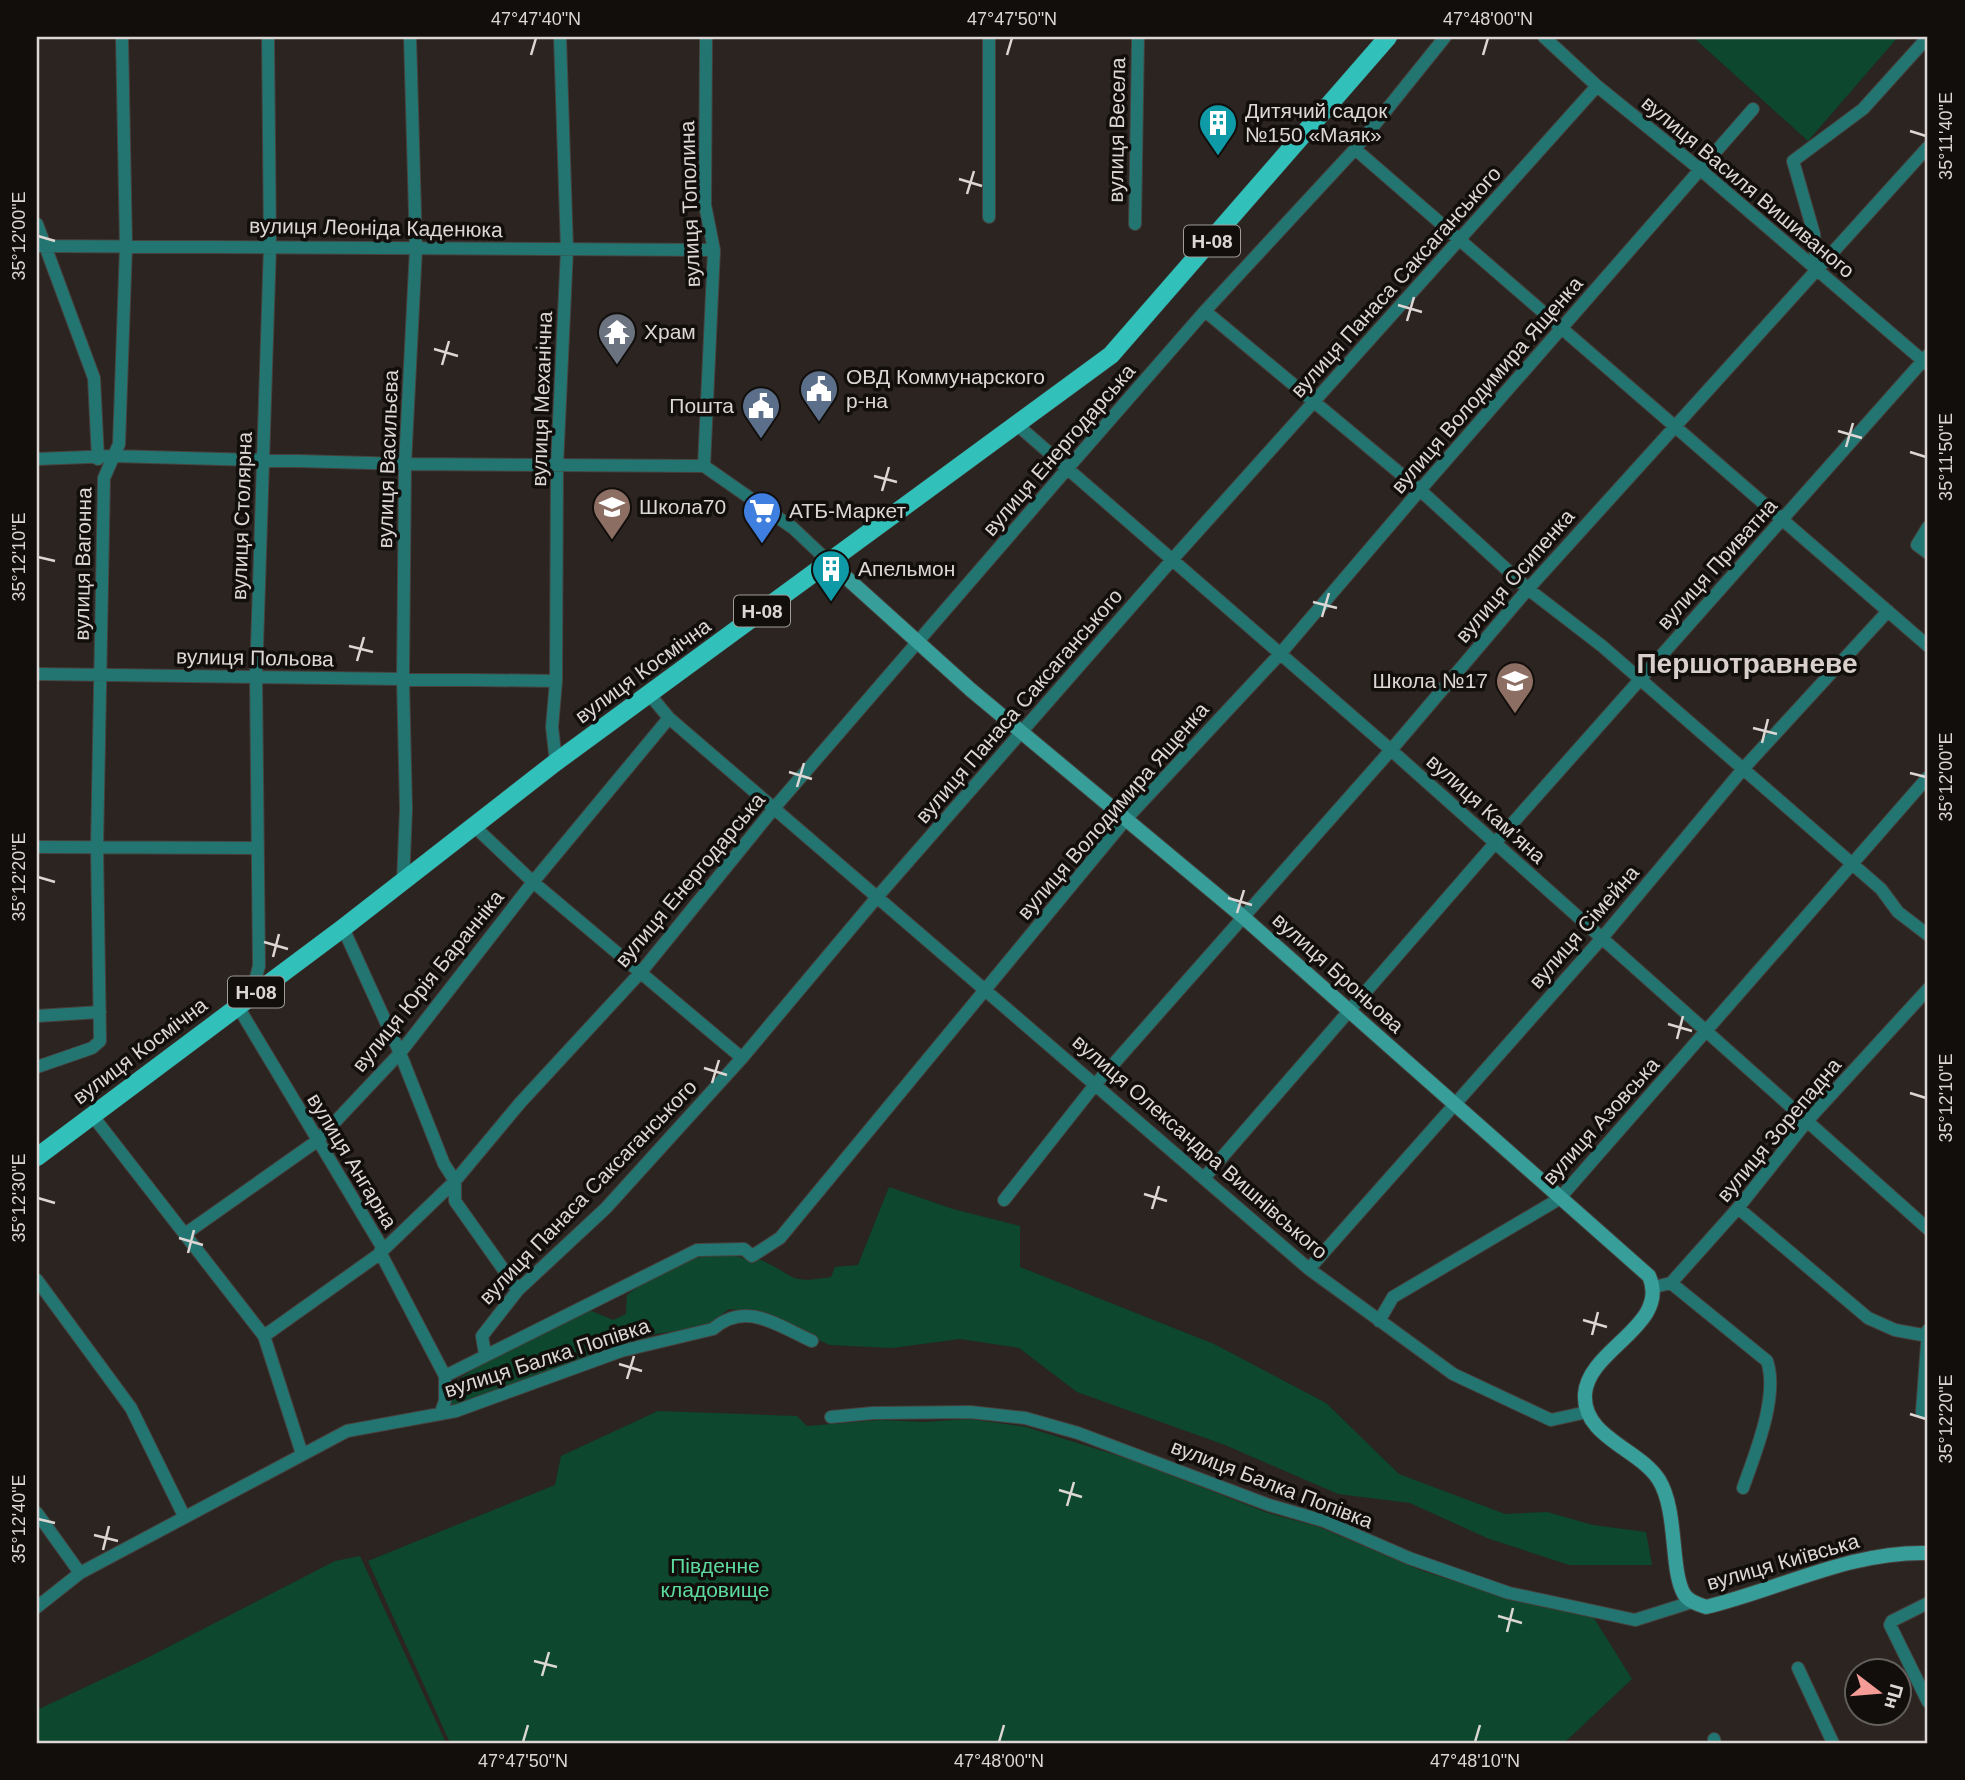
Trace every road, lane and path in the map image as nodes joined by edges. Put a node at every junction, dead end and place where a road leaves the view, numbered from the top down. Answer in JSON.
{"nodes":[{"id":1,"x":122,"y":37,"type":"edge"},
{"id":2,"x":268,"y":37,"type":"edge"},
{"id":3,"x":410,"y":37,"type":"edge"},
{"id":4,"x":560,"y":37,"type":"edge"},
{"id":5,"x":706,"y":37,"type":"edge"},
{"id":6,"x":989,"y":37,"type":"edge"},
{"id":7,"x":1138,"y":37,"type":"edge"},
{"id":8,"x":1388,"y":37,"type":"edge"},
{"id":9,"x":1445,"y":37,"type":"edge"},
{"id":10,"x":1544,"y":37,"type":"edge"},
{"id":11,"x":1928,"y":37,"type":"edge"},
{"id":12,"x":1597,"y":86,"type":"junction"},
{"id":13,"x":1753,"y":109,"type":"dead end"},
{"id":14,"x":1928,"y":147,"type":"edge"},
{"id":15,"x":1355,"y":149,"type":"junction"},
{"id":16,"x":1702,"y":171,"type":"junction"},
{"id":17,"x":989,"y":217,"type":"dead end"},
{"id":18,"x":37,"y":224,"type":"edge"},
{"id":19,"x":1135,"y":224,"type":"dead end"},
{"id":20,"x":1461,"y":240,"type":"junction"},
{"id":21,"x":42,"y":246,"type":"edge"},
{"id":22,"x":127,"y":246,"type":"junction"},
{"id":23,"x":270,"y":246,"type":"junction"},
{"id":24,"x":416,"y":248,"type":"junction"},
{"id":25,"x":567,"y":249,"type":"junction"},
{"id":26,"x":714,"y":250,"type":"junction"},
{"id":27,"x":1818,"y":270,"type":"junction"},
{"id":28,"x":1205,"y":311,"type":"junction"},
{"id":29,"x":1562,"y":327,"type":"junction"},
{"id":30,"x":1927,"y":360,"type":"edge"},
{"id":31,"x":1315,"y":402,"type":"junction"},
{"id":32,"x":1015,"y":423,"type":"junction"},
{"id":33,"x":1675,"y":424,"type":"junction"},
{"id":34,"x":113,"y":456,"type":"junction"},
{"id":35,"x":37,"y":459,"type":"edge"},
{"id":36,"x":98,"y":459,"type":"junction"},
{"id":37,"x":264,"y":460,"type":"junction"},
{"id":38,"x":405,"y":464,"type":"junction"},
{"id":39,"x":557,"y":465,"type":"junction"},
{"id":40,"x":704,"y":467,"type":"junction"},
{"id":41,"x":1067,"y":469,"type":"junction"},
{"id":42,"x":1420,"y":490,"type":"junction"},
{"id":43,"x":1781,"y":520,"type":"junction"},
{"id":44,"x":1928,"y":527,"type":"edge"},
{"id":45,"x":1928,"y":553,"type":"edge"},
{"id":46,"x":828,"y":561,"type":"junction"},
{"id":47,"x":1171,"y":561,"type":"junction"},
{"id":48,"x":1528,"y":589,"type":"junction"},
{"id":49,"x":1888,"y":611,"type":"junction"},
{"id":50,"x":917,"y":643,"type":"junction"},
{"id":51,"x":1928,"y":646,"type":"edge"},
{"id":52,"x":1280,"y":654,"type":"junction"},
{"id":53,"x":37,"y":674,"type":"edge"},
{"id":54,"x":101,"y":675,"type":"junction"},
{"id":55,"x":256,"y":677,"type":"junction"},
{"id":56,"x":403,"y":679,"type":"junction"},
{"id":57,"x":1639,"y":680,"type":"junction"},
{"id":58,"x":556,"y":681,"type":"junction"},
{"id":59,"x":650,"y":695,"type":"junction"},
{"id":60,"x":669,"y":718,"type":"junction"},
{"id":61,"x":1022,"y":731,"type":"junction"},
{"id":62,"x":1391,"y":750,"type":"junction"},
{"id":63,"x":556,"y":762,"type":"junction"},
{"id":64,"x":1743,"y":769,"type":"junction"},
{"id":65,"x":1928,"y":777,"type":"edge"},
{"id":66,"x":775,"y":807,"type":"junction"},
{"id":67,"x":1127,"y":818,"type":"junction"},
{"id":68,"x":475,"y":827,"type":"junction"},
{"id":69,"x":1495,"y":843,"type":"junction"},
{"id":70,"x":37,"y":847,"type":"edge"},
{"id":71,"x":97,"y":847,"type":"junction"},
{"id":72,"x":258,"y":848,"type":"junction"},
{"id":73,"x":1851,"y":864,"type":"junction"},
{"id":74,"x":403,"y":882,"type":"junction"},
{"id":75,"x":533,"y":882,"type":"junction"},
{"id":76,"x":878,"y":896,"type":"junction"},
{"id":77,"x":1242,"y":916,"type":"junction"},
{"id":78,"x":343,"y":928,"type":"junction"},
{"id":79,"x":1928,"y":935,"type":"edge"},
{"id":80,"x":1602,"y":938,"type":"junction"},
{"id":81,"x":641,"y":972,"type":"junction"},
{"id":82,"x":986,"y":988,"type":"junction"},
{"id":83,"x":1928,"y":989,"type":"edge"},
{"id":84,"x":244,"y":1001,"type":"junction"},
{"id":85,"x":1349,"y":1010,"type":"junction"},
{"id":86,"x":100,"y":1012,"type":"junction"},
{"id":87,"x":37,"y":1016,"type":"edge"},
{"id":88,"x":1707,"y":1032,"type":"junction"},
{"id":89,"x":400,"y":1053,"type":"junction"},
{"id":90,"x":742,"y":1058,"type":"junction"},
{"id":91,"x":37,"y":1068,"type":"edge"},
{"id":92,"x":1094,"y":1086,"type":"junction"},
{"id":93,"x":1454,"y":1105,"type":"junction"},
{"id":94,"x":92,"y":1115,"type":"junction"},
{"id":95,"x":1808,"y":1120,"type":"junction"},
{"id":96,"x":317,"y":1141,"type":"junction"},
{"id":97,"x":37,"y":1157,"type":"edge"},
{"id":98,"x":1204,"y":1178,"type":"junction"},
{"id":99,"x":455,"y":1181,"type":"junction"},
{"id":100,"x":1559,"y":1199,"type":"junction"},
{"id":101,"x":1004,"y":1200,"type":"dead end"},
{"id":102,"x":1738,"y":1208,"type":"junction"},
{"id":103,"x":1928,"y":1229,"type":"edge"},
{"id":104,"x":185,"y":1234,"type":"junction"},
{"id":105,"x":380,"y":1252,"type":"junction"},
{"id":106,"x":1309,"y":1269,"type":"junction"},
{"id":107,"x":37,"y":1280,"type":"edge"},
{"id":108,"x":1671,"y":1283,"type":"junction"},
{"id":109,"x":1654,"y":1287,"type":"junction"},
{"id":110,"x":518,"y":1290,"type":"junction"},
{"id":111,"x":1379,"y":1321,"type":"junction"},
{"id":112,"x":1928,"y":1330,"type":"edge"},
{"id":113,"x":264,"y":1336,"type":"junction"},
{"id":114,"x":1928,"y":1336,"type":"edge"},
{"id":115,"x":812,"y":1341,"type":"dead end"},
{"id":116,"x":485,"y":1354,"type":"junction"},
{"id":117,"x":445,"y":1376,"type":"junction"},
{"id":118,"x":441,"y":1412,"type":"junction"},
{"id":119,"x":1587,"y":1412,"type":"junction"},
{"id":120,"x":1922,"y":1412,"type":"dead end"},
{"id":121,"x":831,"y":1417,"type":"dead end"},
{"id":122,"x":302,"y":1454,"type":"junction"},
{"id":123,"x":1743,"y":1488,"type":"dead end"},
{"id":124,"x":37,"y":1513,"type":"edge"},
{"id":125,"x":184,"y":1516,"type":"junction"},
{"id":126,"x":1928,"y":1553,"type":"edge"},
{"id":127,"x":80,"y":1573,"type":"junction"},
{"id":128,"x":1692,"y":1602,"type":"junction"},
{"id":129,"x":1928,"y":1603,"type":"edge"},
{"id":130,"x":37,"y":1607,"type":"edge"},
{"id":131,"x":1798,"y":1668,"type":"dead end"},
{"id":132,"x":1928,"y":1702,"type":"edge"},
{"id":133,"x":1833,"y":1743,"type":"edge"}],
"edges":[{"from":1,"to":22,"type":"street","name":"вулиця Вагонна"},
{"from":2,"to":23,"type":"street","name":"вулиця Столярна"},
{"from":3,"to":24,"type":"street","name":"вулиця Васильєва"},
{"from":4,"to":25,"type":"street","name":"вулиця Механічна"},
{"from":5,"to":26,"type":"street","name":"вулиця Тополина"},
{"from":6,"to":17,"type":"street"},
{"from":7,"to":19,"type":"street","name":"вулиця Весела"},
{"from":8,"to":32,"type":"main road","name":"вулиця Космічна","number":"Н-08"},
{"from":9,"to":15,"type":"street","name":"вулиця Енергодарська"},
{"from":10,"to":12,"type":"street","name":"вулиця Василя Вишиваного"},
{"from":11,"to":27,"type":"street"},
{"from":12,"to":16,"type":"street","name":"вулиця Василя Вишиваного"},
{"from":12,"to":20,"type":"street","name":"вулиця Панаса Саксаганського"},
{"from":13,"to":16,"type":"street","name":"вулиця Володимира Ященка"},
{"from":14,"to":27,"type":"street","name":"вулиця Осипенка"},
{"from":15,"to":20,"type":"street"},
{"from":15,"to":28,"type":"street","name":"вулиця Енергодарська"},
{"from":16,"to":27,"type":"street","name":"вулиця Василя Вишиваного"},
{"from":16,"to":29,"type":"street","name":"вулиця Володимира Ященка"},
{"from":18,"to":21,"type":"street"},
{"from":20,"to":29,"type":"street"},
{"from":20,"to":31,"type":"street","name":"вулиця Панаса Саксаганського"},
{"from":21,"to":22,"type":"street","name":"вулиця Леоніда Каденюка"},
{"from":21,"to":36,"type":"street"},
{"from":22,"to":23,"type":"street","name":"вулиця Леоніда Каденюка"},
{"from":22,"to":34,"type":"street","name":"вулиця Вагонна"},
{"from":23,"to":24,"type":"street","name":"вулиця Леоніда Каденюка"},
{"from":23,"to":37,"type":"street","name":"вулиця Столярна"},
{"from":24,"to":25,"type":"street","name":"вулиця Леоніда Каденюка"},
{"from":24,"to":38,"type":"street","name":"вулиця Васильєва"},
{"from":25,"to":26,"type":"street","name":"вулиця Леоніда Каденюка"},
{"from":25,"to":39,"type":"street","name":"вулиця Механічна"},
{"from":26,"to":40,"type":"street","name":"вулиця Тополина"},
{"from":27,"to":30,"type":"street","name":"вулиця Василя Вишиваного"},
{"from":27,"to":33,"type":"street","name":"вулиця Осипенка"},
{"from":28,"to":31,"type":"street"},
{"from":28,"to":41,"type":"street","name":"вулиця Енергодарська"},
{"from":29,"to":33,"type":"street"},
{"from":29,"to":42,"type":"street","name":"вулиця Володимира Ященка"},
{"from":30,"to":43,"type":"street","name":"вулиця Приватна"},
{"from":31,"to":42,"type":"street"},
{"from":31,"to":47,"type":"street","name":"вулиця Панаса Саксаганського"},
{"from":32,"to":41,"type":"street","name":"вулиця Кам’яна"},
{"from":32,"to":46,"type":"main road","name":"вулиця Космічна","number":"Н-08"},
{"from":33,"to":43,"type":"street"},
{"from":33,"to":48,"type":"street","name":"вулиця Осипенка"},
{"from":34,"to":36,"type":"street"},
{"from":34,"to":37,"type":"street"},
{"from":34,"to":54,"type":"street","name":"вулиця Вагонна"},
{"from":35,"to":36,"type":"street"},
{"from":37,"to":38,"type":"street"},
{"from":37,"to":55,"type":"street","name":"вулиця Столярна"},
{"from":38,"to":39,"type":"street"},
{"from":38,"to":56,"type":"street","name":"вулиця Васильєва"},
{"from":39,"to":40,"type":"street"},
{"from":39,"to":58,"type":"street","name":"вулиця Механічна"},
{"from":40,"to":46,"type":"street"},
{"from":41,"to":47,"type":"street","name":"вулиця Кам’яна"},
{"from":41,"to":50,"type":"street","name":"вулиця Енергодарська"},
{"from":42,"to":48,"type":"street"},
{"from":42,"to":52,"type":"street","name":"вулиця Володимира Ященка"},
{"from":43,"to":49,"type":"street"},
{"from":43,"to":57,"type":"street","name":"вулиця Приватна"},
{"from":44,"to":45,"type":"street"},
{"from":46,"to":50,"type":"street","name":"вулиця Броньова"},
{"from":46,"to":59,"type":"main road","name":"вулиця Космічна","number":"Н-08"},
{"from":47,"to":52,"type":"street","name":"вулиця Кам’яна"},
{"from":47,"to":61,"type":"street","name":"вулиця Панаса Саксаганського"},
{"from":48,"to":57,"type":"street"},
{"from":48,"to":62,"type":"street","name":"вулиця Осипенка"},
{"from":49,"to":51,"type":"street"},
{"from":49,"to":64,"type":"street","name":"вулиця Сімейна"},
{"from":50,"to":61,"type":"street","name":"вулиця Броньова"},
{"from":50,"to":66,"type":"street","name":"вулиця Енергодарська"},
{"from":52,"to":62,"type":"street","name":"вулиця Кам’яна"},
{"from":52,"to":67,"type":"street","name":"вулиця Володимира Ященка"},
{"from":53,"to":54,"type":"street","name":"вулиця Польова"},
{"from":54,"to":55,"type":"street","name":"вулиця Польова"},
{"from":54,"to":71,"type":"street","name":"вулиця Вагонна"},
{"from":55,"to":56,"type":"street","name":"вулиця Польова"},
{"from":55,"to":72,"type":"street","name":"вулиця Столярна"},
{"from":56,"to":58,"type":"street","name":"вулиця Польова"},
{"from":56,"to":74,"type":"street","name":"вулиця Васильєва"},
{"from":57,"to":64,"type":"street"},
{"from":57,"to":69,"type":"street","name":"вулиця Приватна"},
{"from":58,"to":63,"type":"street","name":"вулиця Механічна"},
{"from":59,"to":60,"type":"street","name":"вулиця Олександра Вишнівського"},
{"from":59,"to":63,"type":"main road","name":"вулиця Космічна","number":"Н-08"},
{"from":60,"to":66,"type":"street","name":"вулиця Олександра Вишнівського"},
{"from":60,"to":75,"type":"street","name":"вулиця Юрія Баранніка"},
{"from":61,"to":67,"type":"street","name":"вулиця Броньова"},
{"from":61,"to":76,"type":"street","name":"вулиця Панаса Саксаганського"},
{"from":62,"to":69,"type":"street","name":"вулиця Кам’яна"},
{"from":62,"to":77,"type":"street","name":"вулиця Осипенка"},
{"from":63,"to":68,"type":"main road","name":"вулиця Космічна","number":"Н-08"},
{"from":64,"to":73,"type":"street"},
{"from":64,"to":80,"type":"street","name":"вулиця Сімейна"},
{"from":65,"to":73,"type":"street","name":"вулиця Азовська"},
{"from":66,"to":76,"type":"street","name":"вулиця Олександра Вишнівського"},
{"from":66,"to":81,"type":"street","name":"вулиця Енергодарська"},
{"from":67,"to":77,"type":"street","name":"вулиця Броньова"},
{"from":67,"to":82,"type":"street","name":"вулиця Володимира Ященка"},
{"from":68,"to":74,"type":"main road","name":"вулиця Космічна","number":"Н-08"},
{"from":68,"to":75,"type":"street"},
{"from":69,"to":80,"type":"street","name":"вулиця Кам’яна"},
{"from":69,"to":85,"type":"street","name":"вулиця Приватна"},
{"from":70,"to":71,"type":"street"},
{"from":71,"to":72,"type":"street"},
{"from":71,"to":86,"type":"street","name":"вулиця Вагонна"},
{"from":72,"to":84,"type":"street","name":"вулиця Столярна"},
{"from":73,"to":79,"type":"street"},
{"from":73,"to":88,"type":"street","name":"вулиця Азовська"},
{"from":74,"to":78,"type":"main road","name":"вулиця Космічна","number":"Н-08"},
{"from":75,"to":81,"type":"street"},
{"from":75,"to":89,"type":"street","name":"вулиця Юрія Баранніка"},
{"from":76,"to":82,"type":"street","name":"вулиця Олександра Вишнівського"},
{"from":76,"to":90,"type":"street","name":"вулиця Панаса Саксаганського"},
{"from":77,"to":85,"type":"street","name":"вулиця Броньова"},
{"from":77,"to":92,"type":"street","name":"вулиця Осипенка"},
{"from":78,"to":84,"type":"main road","name":"вулиця Космічна","number":"Н-08"},
{"from":78,"to":89,"type":"street"},
{"from":80,"to":88,"type":"street","name":"вулиця Кам’яна"},
{"from":80,"to":93,"type":"street","name":"вулиця Сімейна"},
{"from":81,"to":90,"type":"street"},
{"from":81,"to":99,"type":"street","name":"вулиця Енергодарська"},
{"from":82,"to":92,"type":"street","name":"вулиця Олександра Вишнівського"},
{"from":82,"to":116,"type":"street","name":"вулиця Володимира Ященка"},
{"from":83,"to":95,"type":"street","name":"вулиця Зорепадна"},
{"from":84,"to":94,"type":"main road","name":"вулиця Космічна","number":"Н-08"},
{"from":84,"to":96,"type":"street","name":"вулиця Ангарна"},
{"from":85,"to":93,"type":"street","name":"вулиця Броньова"},
{"from":85,"to":98,"type":"street","name":"вулиця Приватна"},
{"from":86,"to":87,"type":"street"},
{"from":86,"to":91,"type":"street","name":"вулиця Вагонна"},
{"from":88,"to":95,"type":"street","name":"вулиця Кам’яна"},
{"from":88,"to":100,"type":"street","name":"вулиця Азовська"},
{"from":89,"to":96,"type":"street","name":"вулиця Юрія Баранніка"},
{"from":89,"to":99,"type":"street"},
{"from":90,"to":110,"type":"street","name":"вулиця Панаса Саксаганського"},
{"from":92,"to":98,"type":"street","name":"вулиця Олександра Вишнівського"},
{"from":92,"to":101,"type":"street","name":"вулиця Осипенка"},
{"from":93,"to":100,"type":"street","name":"вулиця Броньова"},
{"from":93,"to":106,"type":"street","name":"вулиця Сімейна"},
{"from":94,"to":97,"type":"main road","name":"вулиця Космічна","number":"Н-08"},
{"from":94,"to":104,"type":"street"},
{"from":95,"to":102,"type":"street","name":"вулиця Зорепадна"},
{"from":95,"to":103,"type":"street","name":"вулиця Кам’яна"},
{"from":96,"to":104,"type":"street","name":"вулиця Юрія Баранніка"},
{"from":96,"to":105,"type":"street","name":"вулиця Ангарна"},
{"from":98,"to":106,"type":"street","name":"вулиця Олександра Вишнівського"},
{"from":99,"to":105,"type":"street","name":"вулиця Енергодарська"},
{"from":99,"to":110,"type":"street"},
{"from":100,"to":109,"type":"street","name":"вулиця Броньова"},
{"from":100,"to":111,"type":"street","name":"вулиця Азовська"},
{"from":102,"to":108,"type":"street","name":"вулиця Зорепадна"},
{"from":102,"to":114,"type":"street"},
{"from":104,"to":113,"type":"street"},
{"from":105,"to":113,"type":"street","name":"вулиця Енергодарська"},
{"from":105,"to":117,"type":"street","name":"вулиця Ангарна"},
{"from":106,"to":111,"type":"street","name":"вулиця Олександра Вишнівського"},
{"from":107,"to":125,"type":"street"},
{"from":108,"to":109,"type":"street"},
{"from":108,"to":123,"type":"street"},
{"from":109,"to":119,"type":"street"},
{"from":110,"to":116,"type":"street","name":"вулиця Панаса Саксаганського"},
{"from":111,"to":119,"type":"street","name":"вулиця Олександра Вишнівського"},
{"from":112,"to":114,"type":"street"},
{"from":113,"to":122,"type":"street"},
{"from":114,"to":120,"type":"street"},
{"from":115,"to":118,"type":"street","name":"вулиця Балка Попівка"},
{"from":116,"to":117,"type":"street","name":"вулиця Володимира Ященка"},
{"from":117,"to":118,"type":"street"},
{"from":118,"to":122,"type":"street","name":"вулиця Балка Попівка"},
{"from":119,"to":128,"type":"street"},
{"from":121,"to":128,"type":"street","name":"вулиця Балка Попівка"},
{"from":122,"to":125,"type":"street","name":"вулиця Балка Попівка"},
{"from":124,"to":127,"type":"street"},
{"from":125,"to":127,"type":"street","name":"вулиця Балка Попівка"},
{"from":126,"to":128,"type":"street","name":"вулиця Київська"},
{"from":127,"to":130,"type":"street","name":"вулиця Балка Попівка"},
{"from":129,"to":132,"type":"street"},
{"from":131,"to":133,"type":"street"}]}
